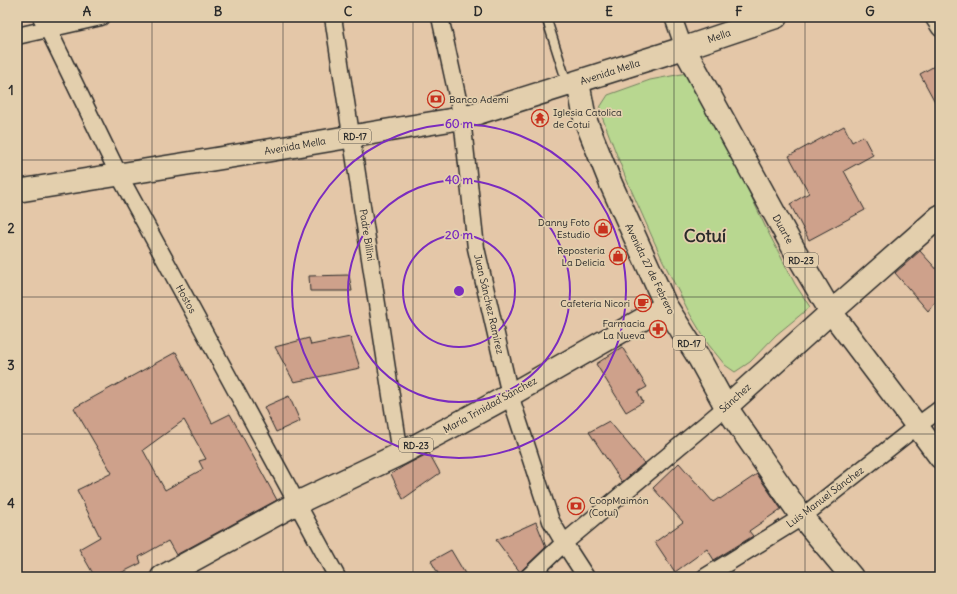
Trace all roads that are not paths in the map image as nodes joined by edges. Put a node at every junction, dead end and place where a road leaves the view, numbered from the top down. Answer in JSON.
{"nodes":[{"id":1,"x":101,"y":17,"type":"edge"},
{"id":2,"x":333,"y":17,"type":"edge"},
{"id":3,"x":440,"y":17,"type":"edge"},
{"id":4,"x":546,"y":17,"type":"edge"},
{"id":5,"x":673,"y":17,"type":"edge"},
{"id":6,"x":776,"y":17,"type":"edge"},
{"id":7,"x":933,"y":17,"type":"edge"},
{"id":8,"x":44,"y":23,"type":"edge"},
{"id":9,"x":940,"y":28,"type":"edge"},
{"id":10,"x":17,"y":36,"type":"edge"},
{"id":11,"x":684,"y":48,"type":"junction"},
{"id":12,"x":573,"y":83,"type":"junction"},
{"id":13,"x":462,"y":118,"type":"junction"},
{"id":14,"x":352,"y":137,"type":"junction"},
{"id":15,"x":119,"y":175,"type":"junction"},
{"id":16,"x":17,"y":191,"type":"edge"},
{"id":17,"x":940,"y":216,"type":"edge"},
{"id":18,"x":666,"y":306,"type":"junction"},
{"id":19,"x":831,"y":312,"type":"junction"},
{"id":20,"x":510,"y":395,"type":"junction"},
{"id":21,"x":726,"y":407,"type":"junction"},
{"id":22,"x":940,"y":408,"type":"edge"},
{"id":23,"x":917,"y":426,"type":"junction"},
{"id":24,"x":400,"y":454,"type":"junction"},
{"id":25,"x":940,"y":457,"type":"edge"},
{"id":26,"x":297,"y":503,"type":"junction"},
{"id":27,"x":802,"y":517,"type":"junction"},
{"id":28,"x":564,"y":543,"type":"junction"},
{"id":29,"x":162,"y":577,"type":"edge"},
{"id":30,"x":337,"y":577,"type":"edge"},
{"id":31,"x":528,"y":577,"type":"edge"},
{"id":32,"x":586,"y":577,"type":"edge"},
{"id":33,"x":705,"y":577,"type":"edge"},
{"id":34,"x":852,"y":577,"type":"edge"}],
"edges":[{"from":1,"to":8,"type":"street"},
{"from":2,"to":14,"type":"street","name":"Padre Billini"},
{"from":3,"to":13,"type":"street","name":"Juan Sánchez Ramírez"},
{"from":4,"to":12,"type":"lane"},
{"from":5,"to":11,"type":"street"},
{"from":6,"to":11,"type":"main road","name":"Mella"},
{"from":7,"to":9,"type":"street"},
{"from":8,"to":10,"type":"street"},
{"from":8,"to":15,"type":"street","name":"Hostos"},
{"from":11,"to":12,"type":"main road","name":"Avenida Mella","number":"RD-17"},
{"from":11,"to":19,"type":"main road","name":"Duarte","number":"RD-23"},
{"from":12,"to":13,"type":"main road","name":"Avenida Mella","number":"RD-17"},
{"from":12,"to":18,"type":"main road","name":"Avenida 27 de Febrero","number":"RD-17"},
{"from":13,"to":14,"type":"main road","name":"Avenida Mella","number":"RD-17"},
{"from":13,"to":20,"type":"street","name":"Juan Sánchez Ramírez"},
{"from":14,"to":15,"type":"main road","name":"Avenida Mella","number":"RD-17"},
{"from":14,"to":24,"type":"street","name":"Padre Billini"},
{"from":15,"to":16,"type":"main road","name":"Avenida Mella","number":"RD-17"},
{"from":15,"to":26,"type":"street","name":"Hostos"},
{"from":17,"to":19,"type":"main road","name":"Sánchez"},
{"from":18,"to":20,"type":"main road","name":"María Trinidad Sánchez","number":"RD-23"},
{"from":18,"to":21,"type":"main road","name":"Avenida 27 de Febrero","number":"RD-17"},
{"from":19,"to":21,"type":"main road","name":"Sánchez"},
{"from":19,"to":23,"type":"main road","name":"Duarte","number":"RD-23"},
{"from":20,"to":24,"type":"main road","name":"María Trinidad Sánchez","number":"RD-23"},
{"from":20,"to":28,"type":"street","name":"Juan Sánchez Ramírez"},
{"from":21,"to":27,"type":"main road","name":"Avenida 27 de Febrero","number":"RD-17"},
{"from":21,"to":28,"type":"street","name":"Sánchez"},
{"from":22,"to":23,"type":"street","name":"Luis Manuel Sánchez"},
{"from":23,"to":25,"type":"main road","name":"Duarte","number":"RD-23"},
{"from":23,"to":27,"type":"street","name":"Luis Manuel Sánchez"},
{"from":24,"to":26,"type":"main road","name":"María Trinidad Sánchez","number":"RD-23"},
{"from":26,"to":29,"type":"main road","name":"María Trinidad Sánchez","number":"RD-23"},
{"from":26,"to":30,"type":"street","name":"Hostos"},
{"from":27,"to":33,"type":"street","name":"Luis Manuel Sánchez"},
{"from":27,"to":34,"type":"main road","name":"Avenida 27 de Febrero","number":"RD-17"},
{"from":28,"to":31,"type":"street","name":"Sánchez"},
{"from":28,"to":32,"type":"street","name":"Juan Sánchez Ramírez"}]}
